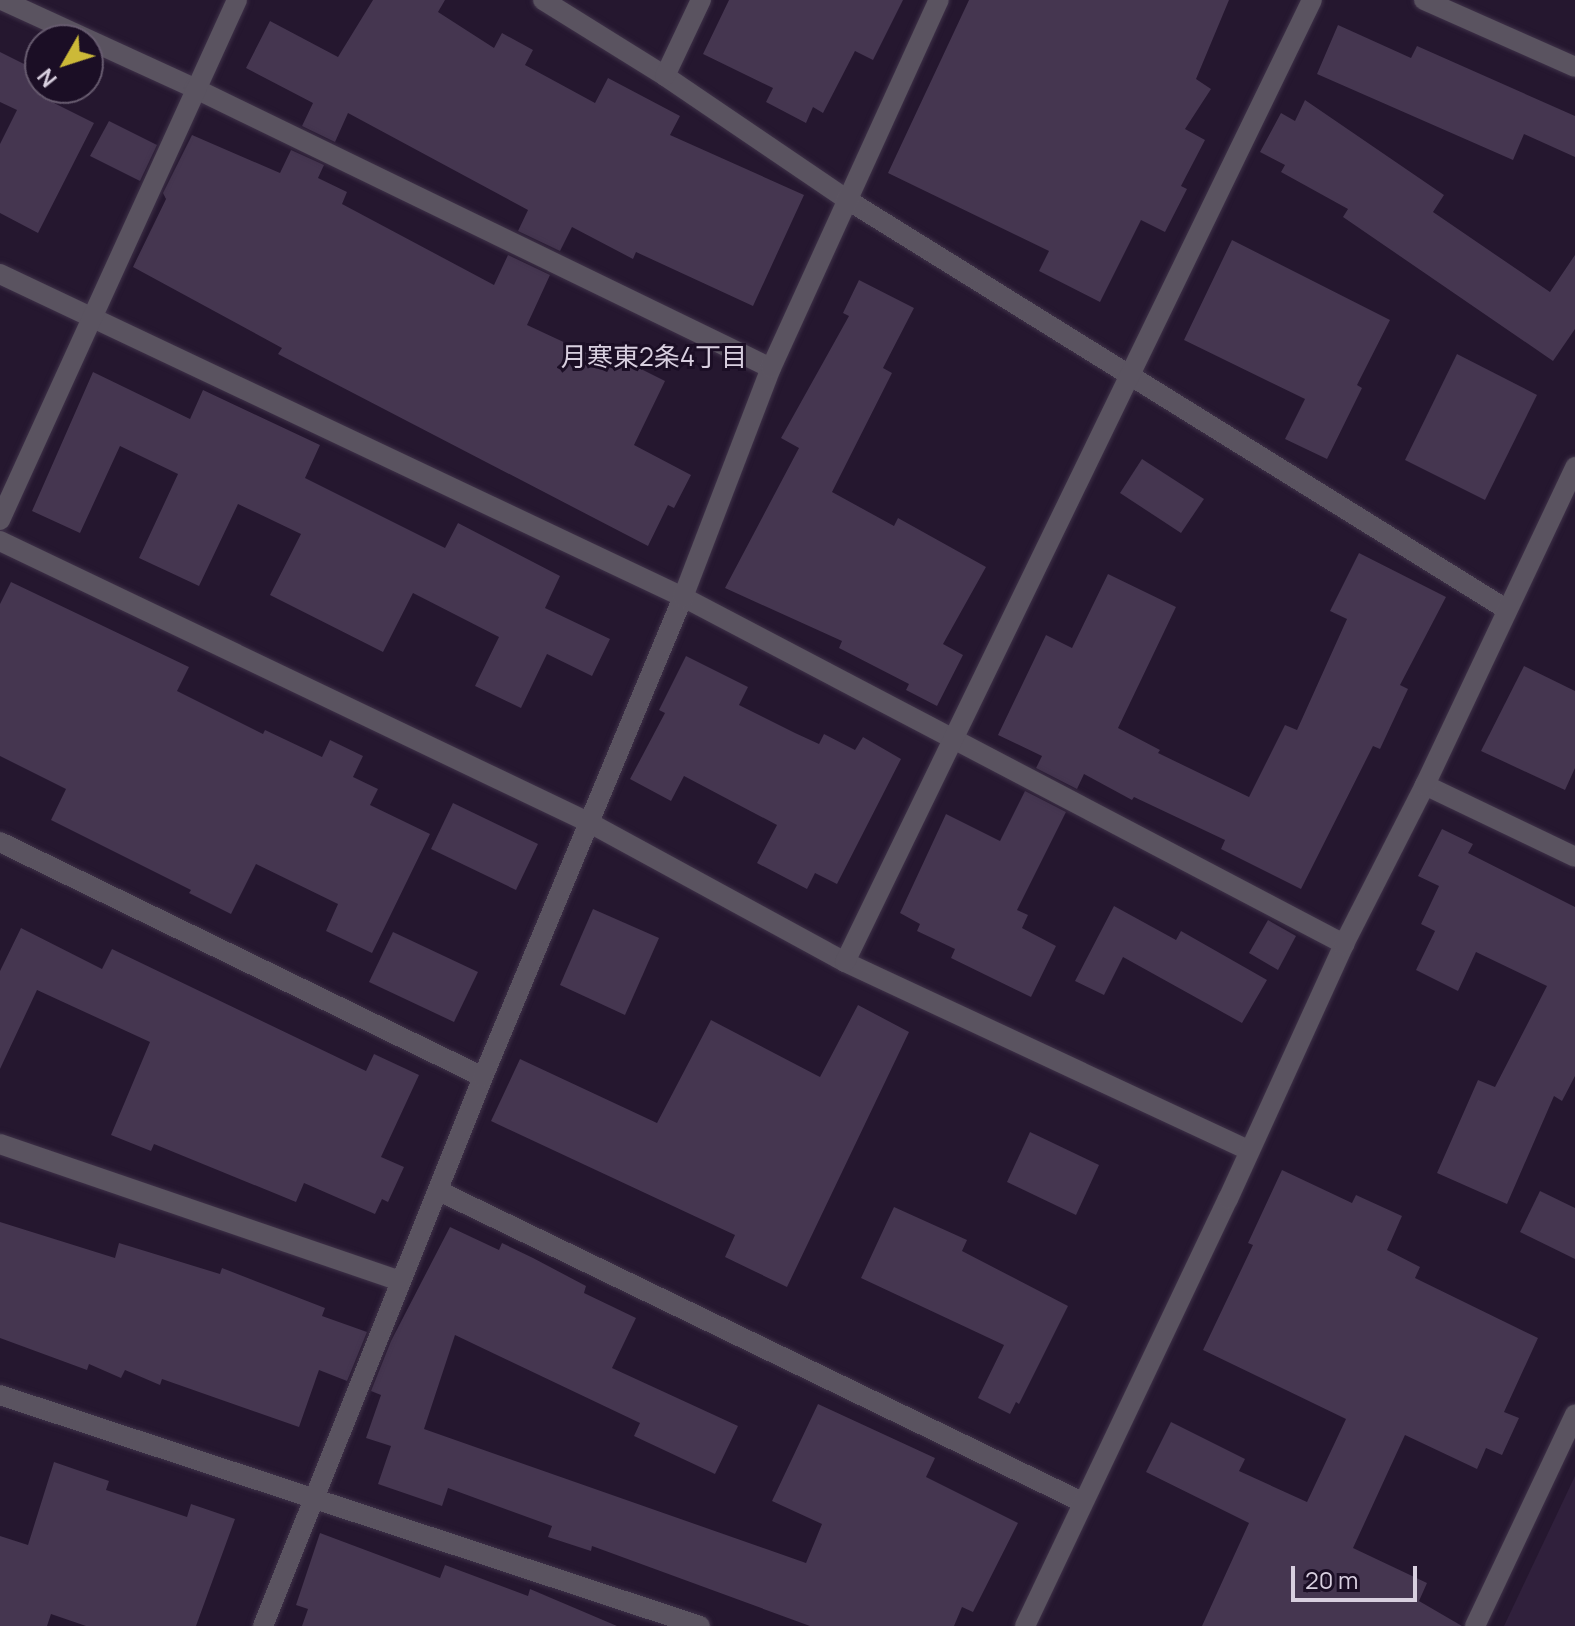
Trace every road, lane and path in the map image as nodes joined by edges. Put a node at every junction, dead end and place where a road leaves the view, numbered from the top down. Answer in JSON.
{"nodes":[{"id":1,"x":2,"y":0,"type":"edge"},
{"id":2,"x":237,"y":0,"type":"edge"},
{"id":3,"x":543,"y":0,"type":"edge"},
{"id":4,"x":701,"y":0,"type":"edge"},
{"id":5,"x":939,"y":0,"type":"edge"},
{"id":6,"x":1312,"y":0,"type":"edge"},
{"id":7,"x":1424,"y":0,"type":"edge"},
{"id":8,"x":1575,"y":67,"type":"edge"},
{"id":9,"x":665,"y":76,"type":"junction"},
{"id":10,"x":194,"y":88,"type":"junction"},
{"id":11,"x":846,"y":199,"type":"junction"},
{"id":12,"x":0,"y":274,"type":"edge"},
{"id":13,"x":92,"y":317,"type":"junction"},
{"id":14,"x":771,"y":368,"type":"junction"},
{"id":15,"x":1132,"y":375,"type":"junction"},
{"id":16,"x":1575,"y":467,"type":"edge"},
{"id":17,"x":0,"y":520,"type":"edge"},
{"id":18,"x":0,"y":541,"type":"edge"},
{"id":19,"x":683,"y":597,"type":"junction"},
{"id":20,"x":1506,"y":609,"type":"junction"},
{"id":21,"x":956,"y":740,"type":"junction"},
{"id":22,"x":1425,"y":785,"type":"junction"},
{"id":23,"x":590,"y":823,"type":"junction"},
{"id":24,"x":0,"y":842,"type":"edge"},
{"id":25,"x":1575,"y":857,"type":"edge"},
{"id":26,"x":1344,"y":944,"type":"junction"},
{"id":27,"x":845,"y":962,"type":"junction"},
{"id":28,"x":483,"y":1077,"type":"junction"},
{"id":29,"x":0,"y":1144,"type":"edge"},
{"id":30,"x":1249,"y":1150,"type":"junction"},
{"id":31,"x":439,"y":1191,"type":"junction"},
{"id":32,"x":400,"y":1281,"type":"junction"},
{"id":33,"x":0,"y":1395,"type":"edge"},
{"id":34,"x":1575,"y":1414,"type":"edge"},
{"id":35,"x":314,"y":1496,"type":"junction"},
{"id":36,"x":1082,"y":1502,"type":"junction"},
{"id":37,"x":263,"y":1626,"type":"edge"},
{"id":38,"x":700,"y":1626,"type":"edge"},
{"id":39,"x":1025,"y":1626,"type":"edge"},
{"id":40,"x":1475,"y":1626,"type":"edge"}],
"edges":[{"from":1,"to":10,"type":"street"},
{"from":2,"to":10,"type":"street"},
{"from":3,"to":9,"type":"street"},
{"from":4,"to":9,"type":"street"},
{"from":5,"to":11,"type":"street"},
{"from":6,"to":15,"type":"street"},
{"from":7,"to":8,"type":"street"},
{"from":9,"to":11,"type":"street"},
{"from":10,"to":13,"type":"street"},
{"from":10,"to":14,"type":"street"},
{"from":11,"to":14,"type":"street"},
{"from":11,"to":15,"type":"street"},
{"from":12,"to":13,"type":"street"},
{"from":13,"to":17,"type":"street"},
{"from":13,"to":19,"type":"street"},
{"from":14,"to":19,"type":"street"},
{"from":15,"to":20,"type":"street"},
{"from":15,"to":21,"type":"street"},
{"from":16,"to":20,"type":"street"},
{"from":18,"to":23,"type":"street"},
{"from":19,"to":21,"type":"street"},
{"from":19,"to":23,"type":"street"},
{"from":20,"to":22,"type":"street"},
{"from":21,"to":26,"type":"street"},
{"from":21,"to":27,"type":"street"},
{"from":22,"to":25,"type":"street"},
{"from":22,"to":26,"type":"street"},
{"from":23,"to":27,"type":"street"},
{"from":23,"to":28,"type":"street"},
{"from":24,"to":28,"type":"street"},
{"from":26,"to":30,"type":"street"},
{"from":27,"to":30,"type":"street"},
{"from":28,"to":31,"type":"street"},
{"from":29,"to":32,"type":"street"},
{"from":30,"to":36,"type":"street"},
{"from":31,"to":32,"type":"street"},
{"from":31,"to":36,"type":"street"},
{"from":32,"to":35,"type":"street"},
{"from":33,"to":35,"type":"street"},
{"from":34,"to":40,"type":"street"},
{"from":35,"to":37,"type":"street"},
{"from":35,"to":38,"type":"street"},
{"from":36,"to":39,"type":"street"}]}
